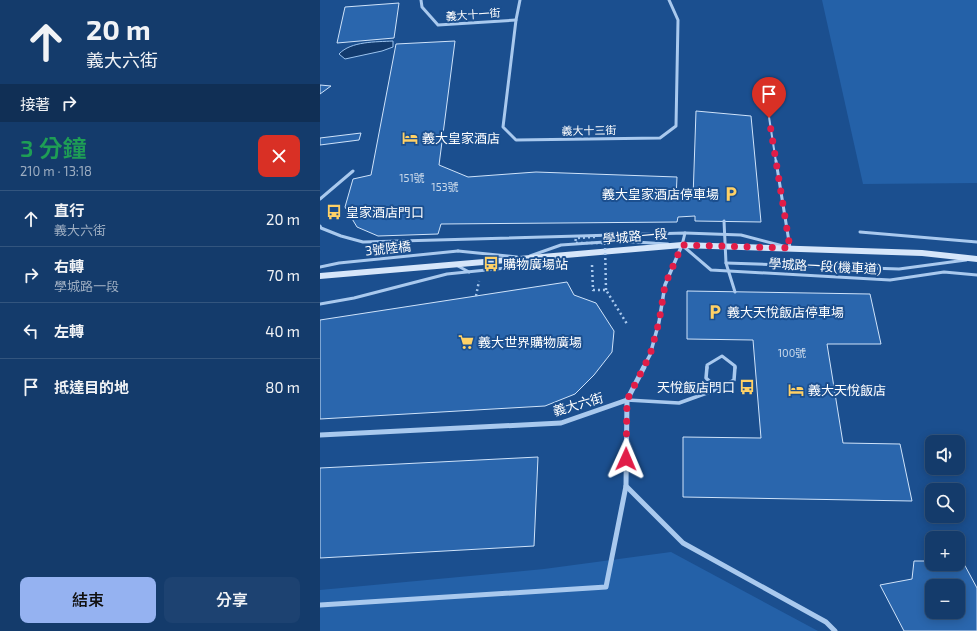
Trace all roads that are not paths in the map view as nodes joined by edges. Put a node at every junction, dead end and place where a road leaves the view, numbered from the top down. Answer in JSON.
{"nodes":[{"id":1,"x":421,"y":0,"type":"edge"},
{"id":2,"x":520,"y":0,"type":"edge"},
{"id":3,"x":669,"y":0,"type":"edge"},
{"id":4,"x":516,"y":20,"type":"junction"},
{"id":5,"x":769,"y":118,"type":"dead end"},
{"id":6,"x":353,"y":171,"type":"dead end"},
{"id":7,"x":320,"y":199,"type":"edge"},
{"id":8,"x":724,"y":221,"type":"dead end"},
{"id":9,"x":320,"y":226,"type":"edge"},
{"id":10,"x":860,"y":232,"type":"dead end"},
{"id":11,"x":685,"y":233,"type":"junction"},
{"id":12,"x":977,"y":242,"type":"edge"},
{"id":13,"x":682,"y":245,"type":"junction"},
{"id":14,"x":790,"y":248,"type":"junction"},
{"id":15,"x":524,"y":258,"type":"junction"},
{"id":16,"x":976,"y":259,"type":"edge"},
{"id":17,"x":726,"y":263,"type":"junction"},
{"id":18,"x":454,"y":264,"type":"junction"},
{"id":19,"x":320,"y":267,"type":"edge"},
{"id":20,"x":470,"y":272,"type":"junction"},
{"id":21,"x":977,"y":275,"type":"edge"},
{"id":22,"x":320,"y":276,"type":"edge"},
{"id":23,"x":735,"y":292,"type":"dead end"},
{"id":24,"x":320,"y":304,"type":"edge"},
{"id":25,"x":718,"y":388,"type":"junction"},
{"id":26,"x":627,"y":400,"type":"junction"},
{"id":27,"x":320,"y":435,"type":"edge"},
{"id":28,"x":626,"y":486,"type":"junction"},
{"id":29,"x":320,"y":605,"type":"edge"},
{"id":30,"x":835,"y":631,"type":"edge"}],
"edges":[{"from":1,"to":4,"type":"street","name":"義大十一街"},
{"from":2,"to":4,"type":"street","name":"義大十三街"},
{"from":3,"to":4,"type":"street","name":"義大十三街"},
{"from":5,"to":14,"type":"lane"},
{"from":6,"to":7,"type":"lane"},
{"from":8,"to":17,"type":"lane","bridge":true},
{"from":9,"to":11,"type":"lane"},
{"from":10,"to":12,"type":"lane"},
{"from":11,"to":13,"type":"lane"},
{"from":11,"to":14,"type":"lane"},
{"from":13,"to":14,"type":"main road","name":"學城路一段"},
{"from":13,"to":15,"type":"main road","name":"學城路一段"},
{"from":13,"to":21,"type":"lane","name":"學城路一段(機車道)"},
{"from":13,"to":26,"type":"street"},
{"from":14,"to":16,"type":"main road","name":"學城路一段"},
{"from":15,"to":18,"type":"main road","name":"學城路一段"},
{"from":15,"to":19,"type":"lane","name":"3號陸橋","bridge":true},
{"from":15,"to":20,"type":"lane"},
{"from":16,"to":17,"type":"lane"},
{"from":17,"to":23,"type":"lane","bridge":true},
{"from":18,"to":20,"type":"lane"},
{"from":18,"to":22,"type":"main road","name":"學城路一段"},
{"from":20,"to":24,"type":"lane"},
{"from":25,"to":25,"type":"lane"},
{"from":25,"to":26,"type":"lane"},
{"from":26,"to":27,"type":"street","name":"義大六街"},
{"from":26,"to":28,"type":"street"},
{"from":28,"to":29,"type":"street"},
{"from":28,"to":30,"type":"street"}]}
